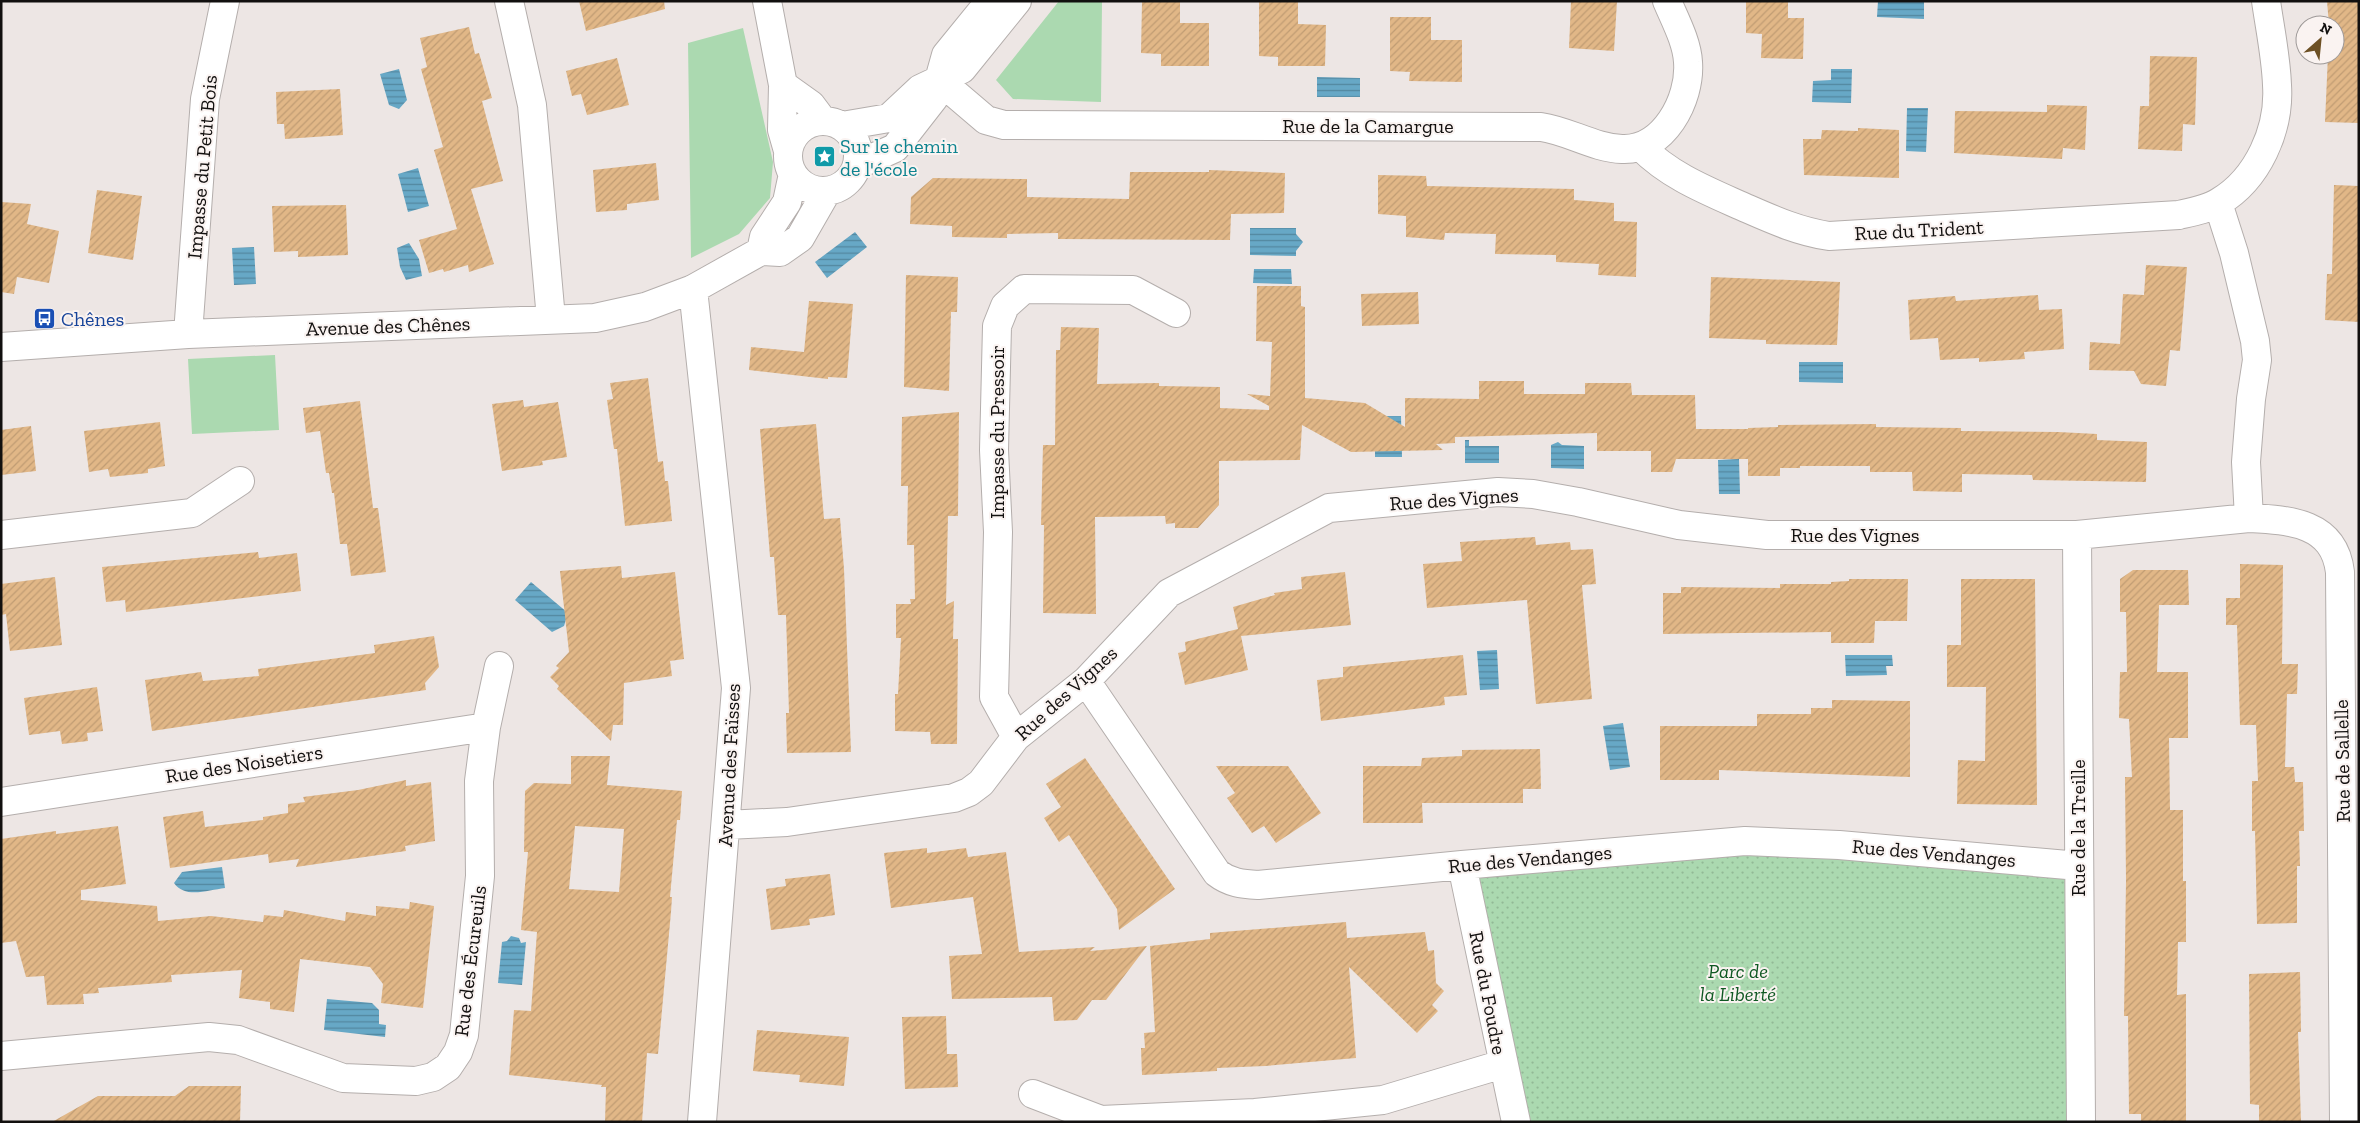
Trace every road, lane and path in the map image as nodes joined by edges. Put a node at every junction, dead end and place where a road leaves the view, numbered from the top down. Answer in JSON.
{"nodes":[{"id":1,"x":225,"y":1,"type":"edge"},
{"id":2,"x":509,"y":1,"type":"edge"},
{"id":3,"x":767,"y":1,"type":"edge"},
{"id":4,"x":990,"y":1,"type":"edge"},
{"id":5,"x":1017,"y":1,"type":"edge"},
{"id":6,"x":1667,"y":1,"type":"edge"},
{"id":7,"x":2266,"y":1,"type":"edge"},
{"id":8,"x":939,"y":80,"type":"junction"},
{"id":9,"x":783,"y":85,"type":"junction"},
{"id":10,"x":833,"y":123,"type":"junction"},
{"id":11,"x":1641,"y":147,"type":"junction"},
{"id":12,"x":790,"y":163,"type":"junction"},
{"id":13,"x":857,"y":165,"type":"junction"},
{"id":14,"x":827,"y":191,"type":"junction"},
{"id":15,"x":2218,"y":203,"type":"junction"},
{"id":16,"x":761,"y":251,"type":"junction"},
{"id":17,"x":693,"y":289,"type":"junction"},
{"id":18,"x":1176,"y":313,"type":"dead end"},
{"id":19,"x":550,"y":319,"type":"junction"},
{"id":20,"x":188,"y":334,"type":"junction"},
{"id":21,"x":1,"y":347,"type":"edge"},
{"id":22,"x":240,"y":481,"type":"dead end"},
{"id":23,"x":2249,"y":518,"type":"junction"},
{"id":24,"x":2314,"y":530,"type":"joint"},
{"id":25,"x":1,"y":535,"type":"edge"},
{"id":26,"x":2077,"y":535,"type":"junction"},
{"id":27,"x":499,"y":666,"type":"dead end"},
{"id":28,"x":1086,"y":681,"type":"junction"},
{"id":29,"x":486,"y":727,"type":"junction"},
{"id":30,"x":1016,"y":737,"type":"junction"},
{"id":31,"x":1,"y":802,"type":"edge"},
{"id":32,"x":726,"y":825,"type":"junction"},
{"id":33,"x":1462,"y":865,"type":"junction"},
{"id":34,"x":2079,"y":866,"type":"junction"},
{"id":35,"x":1,"y":1056,"type":"edge"},
{"id":36,"x":1503,"y":1064,"type":"junction"},
{"id":37,"x":1032,"y":1094,"type":"dead end"},
{"id":38,"x":702,"y":1122,"type":"edge"},
{"id":39,"x":1516,"y":1122,"type":"edge"},
{"id":40,"x":2081,"y":1122,"type":"edge"},
{"id":41,"x":2344,"y":1122,"type":"edge"}],
"edges":[{"from":1,"to":20,"type":"street","name":"Impasse du Petit Bois"},
{"from":2,"to":19,"type":"street"},
{"from":3,"to":9,"type":"street"},
{"from":4,"to":8,"type":"street"},
{"from":5,"to":8,"type":"street"},
{"from":6,"to":11,"type":"street"},
{"from":7,"to":15,"type":"street","name":"Rue du Trident"},
{"from":8,"to":10,"type":"street"},
{"from":8,"to":11,"type":"street","name":"Rue de la Camargue"},
{"from":8,"to":13,"type":"street"},
{"from":9,"to":10,"type":"street"},
{"from":9,"to":12,"type":"street"},
{"from":10,"to":12,"type":"street"},
{"from":10,"to":13,"type":"street"},
{"from":11,"to":15,"type":"street","name":"Rue du Trident"},
{"from":12,"to":14,"type":"street"},
{"from":12,"to":16,"type":"street"},
{"from":13,"to":14,"type":"street"},
{"from":14,"to":16,"type":"street","name":"Avenue des Chênes"},
{"from":15,"to":23,"type":"street"},
{"from":16,"to":17,"type":"street","name":"Avenue des Chênes"},
{"from":17,"to":19,"type":"street","name":"Avenue des Chênes"},
{"from":17,"to":32,"type":"street","name":"Avenue des Faïsses"},
{"from":18,"to":30,"type":"street","name":"Impasse du Pressoir"},
{"from":19,"to":20,"type":"street","name":"Avenue des Chênes"},
{"from":20,"to":21,"type":"street","name":"Avenue des Chênes"},
{"from":22,"to":25,"type":"street"},
{"from":23,"to":24,"type":"street","name":"Rue des Vignes"},
{"from":23,"to":26,"type":"street","name":"Rue des Vignes"},
{"from":24,"to":41,"type":"street","name":"Rue de Sallelle"},
{"from":26,"to":28,"type":"street","name":"Rue des Vignes"},
{"from":26,"to":34,"type":"street","name":"Rue de la Treille"},
{"from":27,"to":29,"type":"street","name":"Rue des Écureuils"},
{"from":28,"to":30,"type":"street","name":"Rue des Vignes"},
{"from":28,"to":33,"type":"street","name":"Rue des Vendanges"},
{"from":29,"to":31,"type":"street","name":"Rue des Noisetiers"},
{"from":29,"to":35,"type":"street","name":"Rue des Écureuils"},
{"from":30,"to":32,"type":"street","name":"Rue des Vignes"},
{"from":32,"to":38,"type":"street","name":"Avenue des Faïsses"},
{"from":33,"to":34,"type":"street","name":"Rue des Vendanges"},
{"from":33,"to":36,"type":"street","name":"Rue du Foudre"},
{"from":34,"to":40,"type":"street","name":"Rue de la Treille"},
{"from":36,"to":37,"type":"street"},
{"from":36,"to":39,"type":"street","name":"Rue du Foudre"}]}
